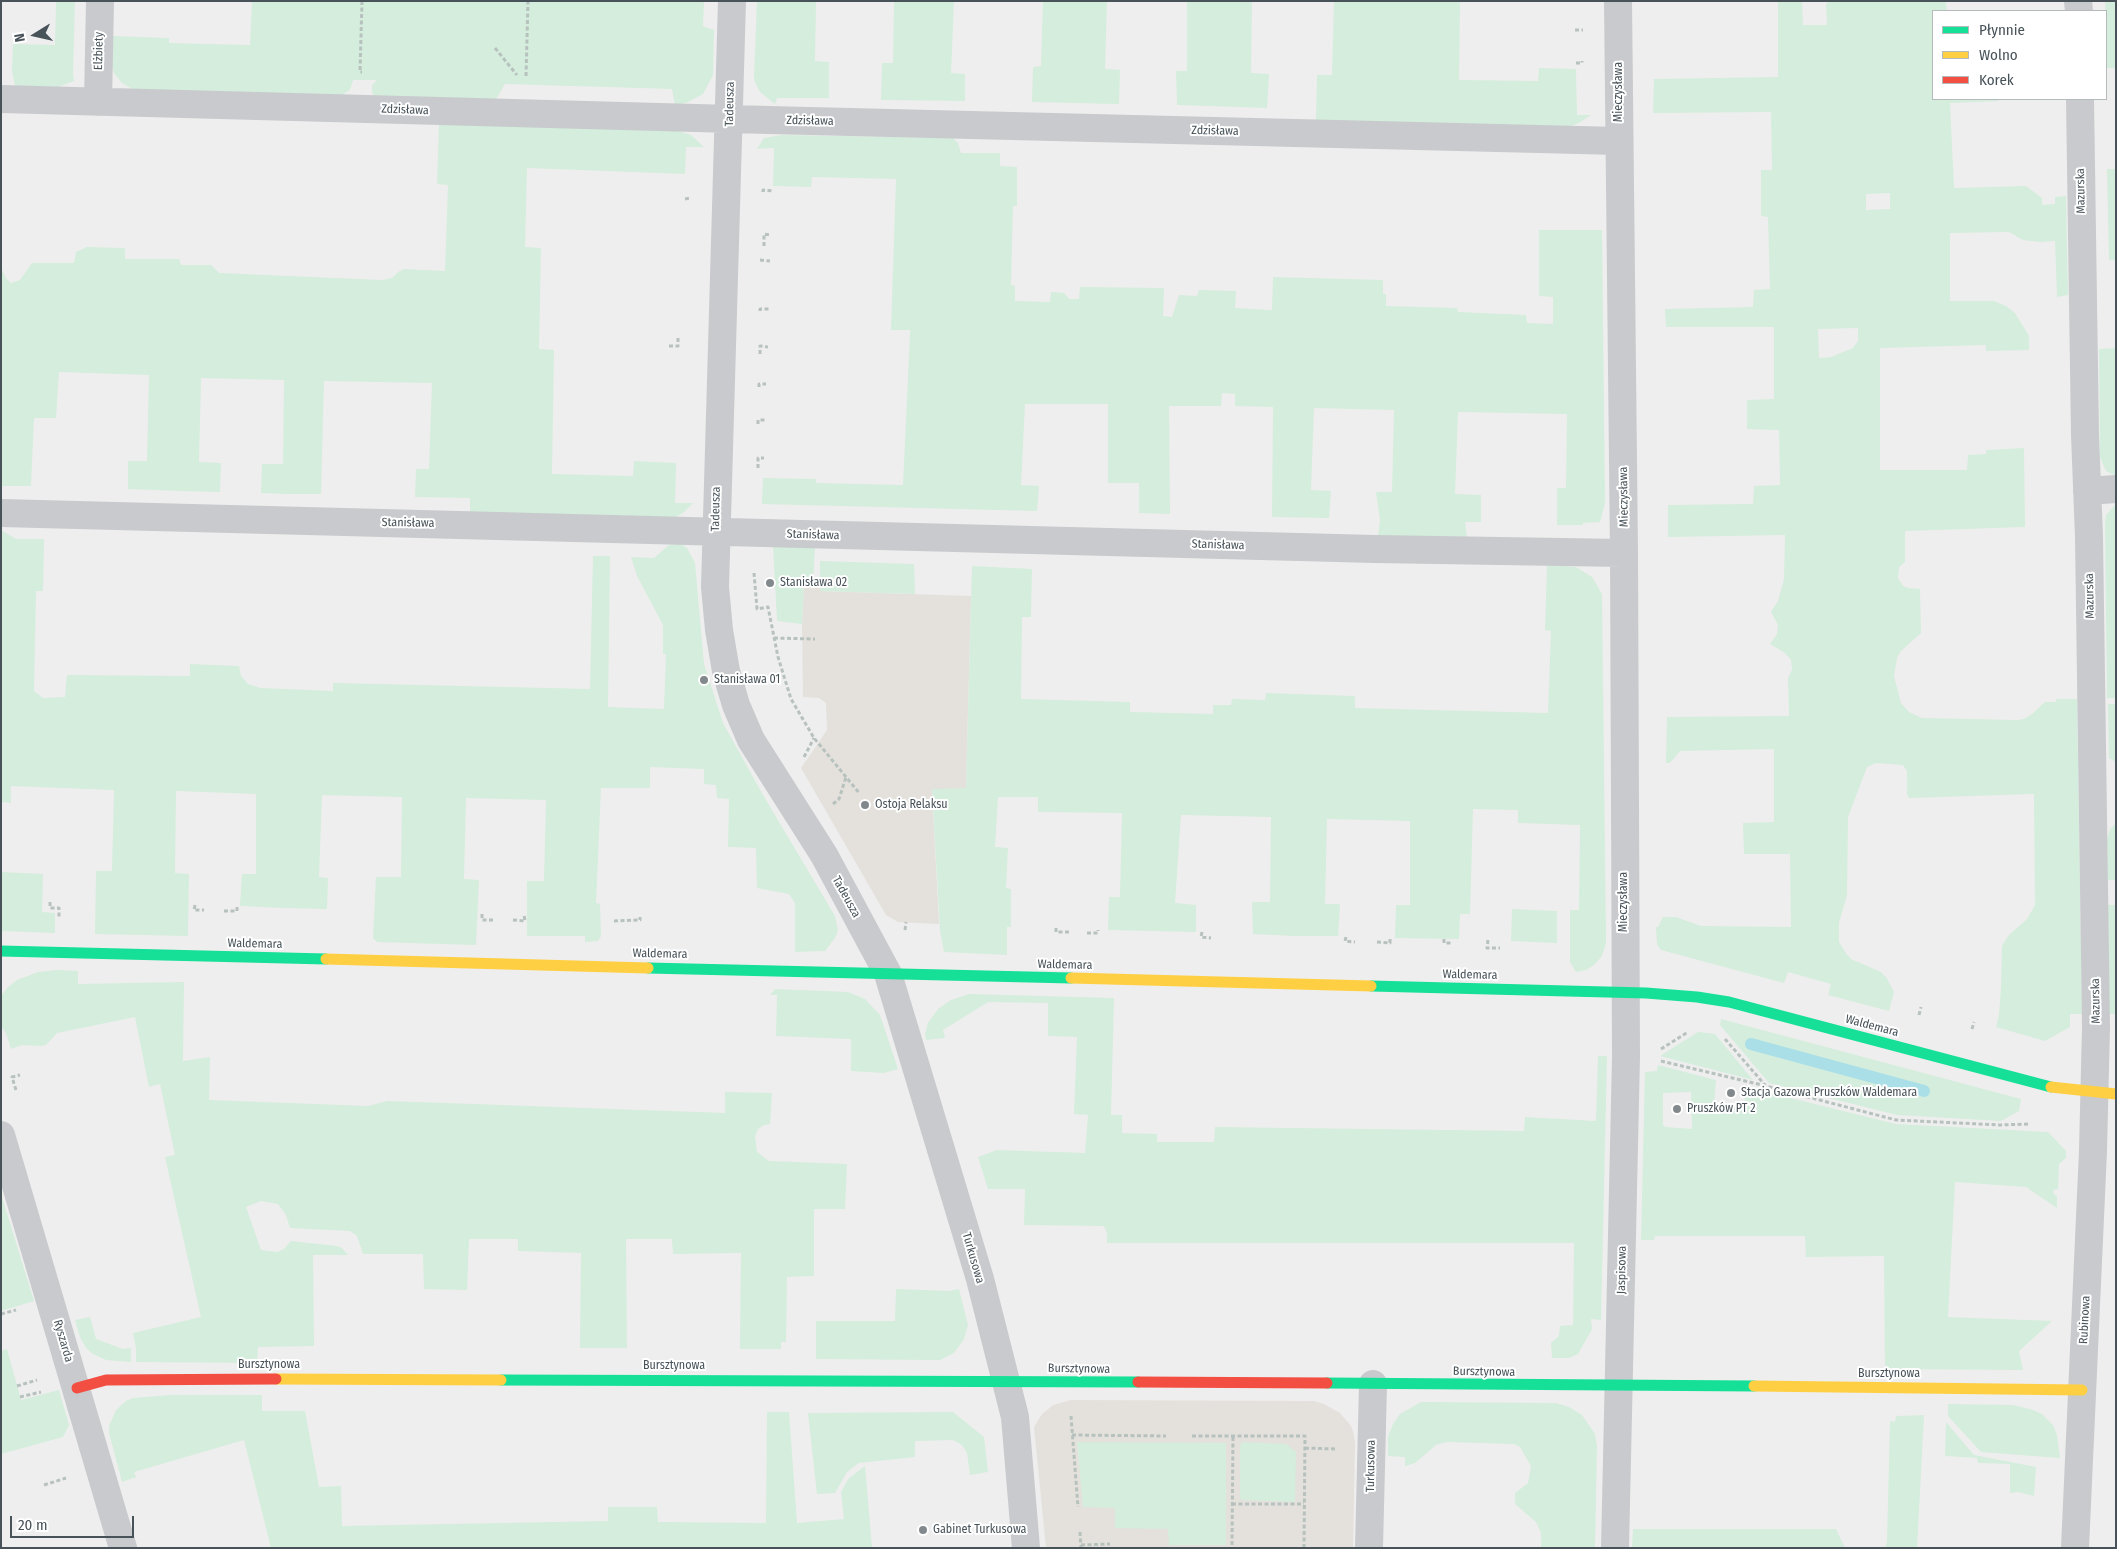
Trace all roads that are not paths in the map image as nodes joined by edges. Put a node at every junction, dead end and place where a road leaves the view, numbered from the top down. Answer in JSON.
{"nodes":[{"id":1,"x":100,"y":1,"type":"edge"},
{"id":2,"x":732,"y":1,"type":"edge"},
{"id":3,"x":1618,"y":1,"type":"edge"},
{"id":4,"x":1,"y":99,"type":"edge"},
{"id":5,"x":2080,"y":100,"type":"edge"},
{"id":6,"x":98,"y":102,"type":"junction"},
{"id":7,"x":729,"y":119,"type":"junction"},
{"id":8,"x":1619,"y":141,"type":"junction"},
{"id":9,"x":2116,"y":489,"type":"edge"},
{"id":10,"x":2087,"y":491,"type":"junction"},
{"id":11,"x":1,"y":513,"type":"edge"},
{"id":12,"x":716,"y":531,"type":"junction"},
{"id":13,"x":1624,"y":553,"type":"junction"},
{"id":14,"x":1,"y":951,"type":"edge"},
{"id":15,"x":888,"y":974,"type":"junction"},
{"id":16,"x":1626,"y":993,"type":"junction"},
{"id":17,"x":2105,"y":1093,"type":"edge"},
{"id":18,"x":1,"y":1135,"type":"edge"},
{"id":19,"x":1006,"y":1381,"type":"junction"},
{"id":20,"x":1373,"y":1384,"type":"junction"},
{"id":21,"x":1619,"y":1386,"type":"junction"},
{"id":22,"x":77,"y":1388,"type":"junction"},
{"id":23,"x":2082,"y":1390,"type":"junction"},
{"id":24,"x":123,"y":1548,"type":"edge"},
{"id":25,"x":1026,"y":1548,"type":"edge"},
{"id":26,"x":1369,"y":1548,"type":"edge"},
{"id":27,"x":1615,"y":1548,"type":"edge"},
{"id":28,"x":2075,"y":1548,"type":"edge"}],
"edges":[{"from":1,"to":6,"type":"street","name":"Elżbiety"},
{"from":2,"to":7,"type":"street","name":"Tadeusza"},
{"from":3,"to":8,"type":"street","name":"Mieczysława"},
{"from":4,"to":6,"type":"street","name":"Zdzisława"},
{"from":5,"to":10,"type":"street","name":"Mazurska"},
{"from":6,"to":7,"type":"street","name":"Zdzisława"},
{"from":7,"to":8,"type":"street","name":"Zdzisława"},
{"from":7,"to":12,"type":"street","name":"Tadeusza"},
{"from":8,"to":13,"type":"street","name":"Mieczysława"},
{"from":9,"to":10,"type":"street"},
{"from":10,"to":17,"type":"street","name":"Mazurska"},
{"from":11,"to":12,"type":"street","name":"Stanisława"},
{"from":12,"to":13,"type":"street","name":"Stanisława"},
{"from":12,"to":15,"type":"street","name":"Tadeusza"},
{"from":13,"to":16,"type":"street","name":"Mieczysława"},
{"from":14,"to":15,"type":"street","name":"Waldemara"},
{"from":15,"to":16,"type":"street","name":"Waldemara"},
{"from":15,"to":19,"type":"street","name":"Turkusowa"},
{"from":16,"to":17,"type":"street","name":"Waldemara"},
{"from":16,"to":21,"type":"street","name":"Jaspisowa"},
{"from":17,"to":23,"type":"street","name":"Rubinowa"},
{"from":18,"to":22,"type":"street","name":"Ryszarda"},
{"from":19,"to":20,"type":"street","name":"Bursztynowa"},
{"from":19,"to":22,"type":"street","name":"Bursztynowa"},
{"from":19,"to":25,"type":"street","name":"Turkusowa"},
{"from":20,"to":21,"type":"street","name":"Bursztynowa"},
{"from":20,"to":26,"type":"street","name":"Turkusowa"},
{"from":21,"to":23,"type":"street","name":"Bursztynowa"},
{"from":21,"to":27,"type":"street","name":"Jaspisowa"},
{"from":22,"to":24,"type":"street","name":"Ryszarda"},
{"from":23,"to":28,"type":"street","name":"Rubinowa"}]}
